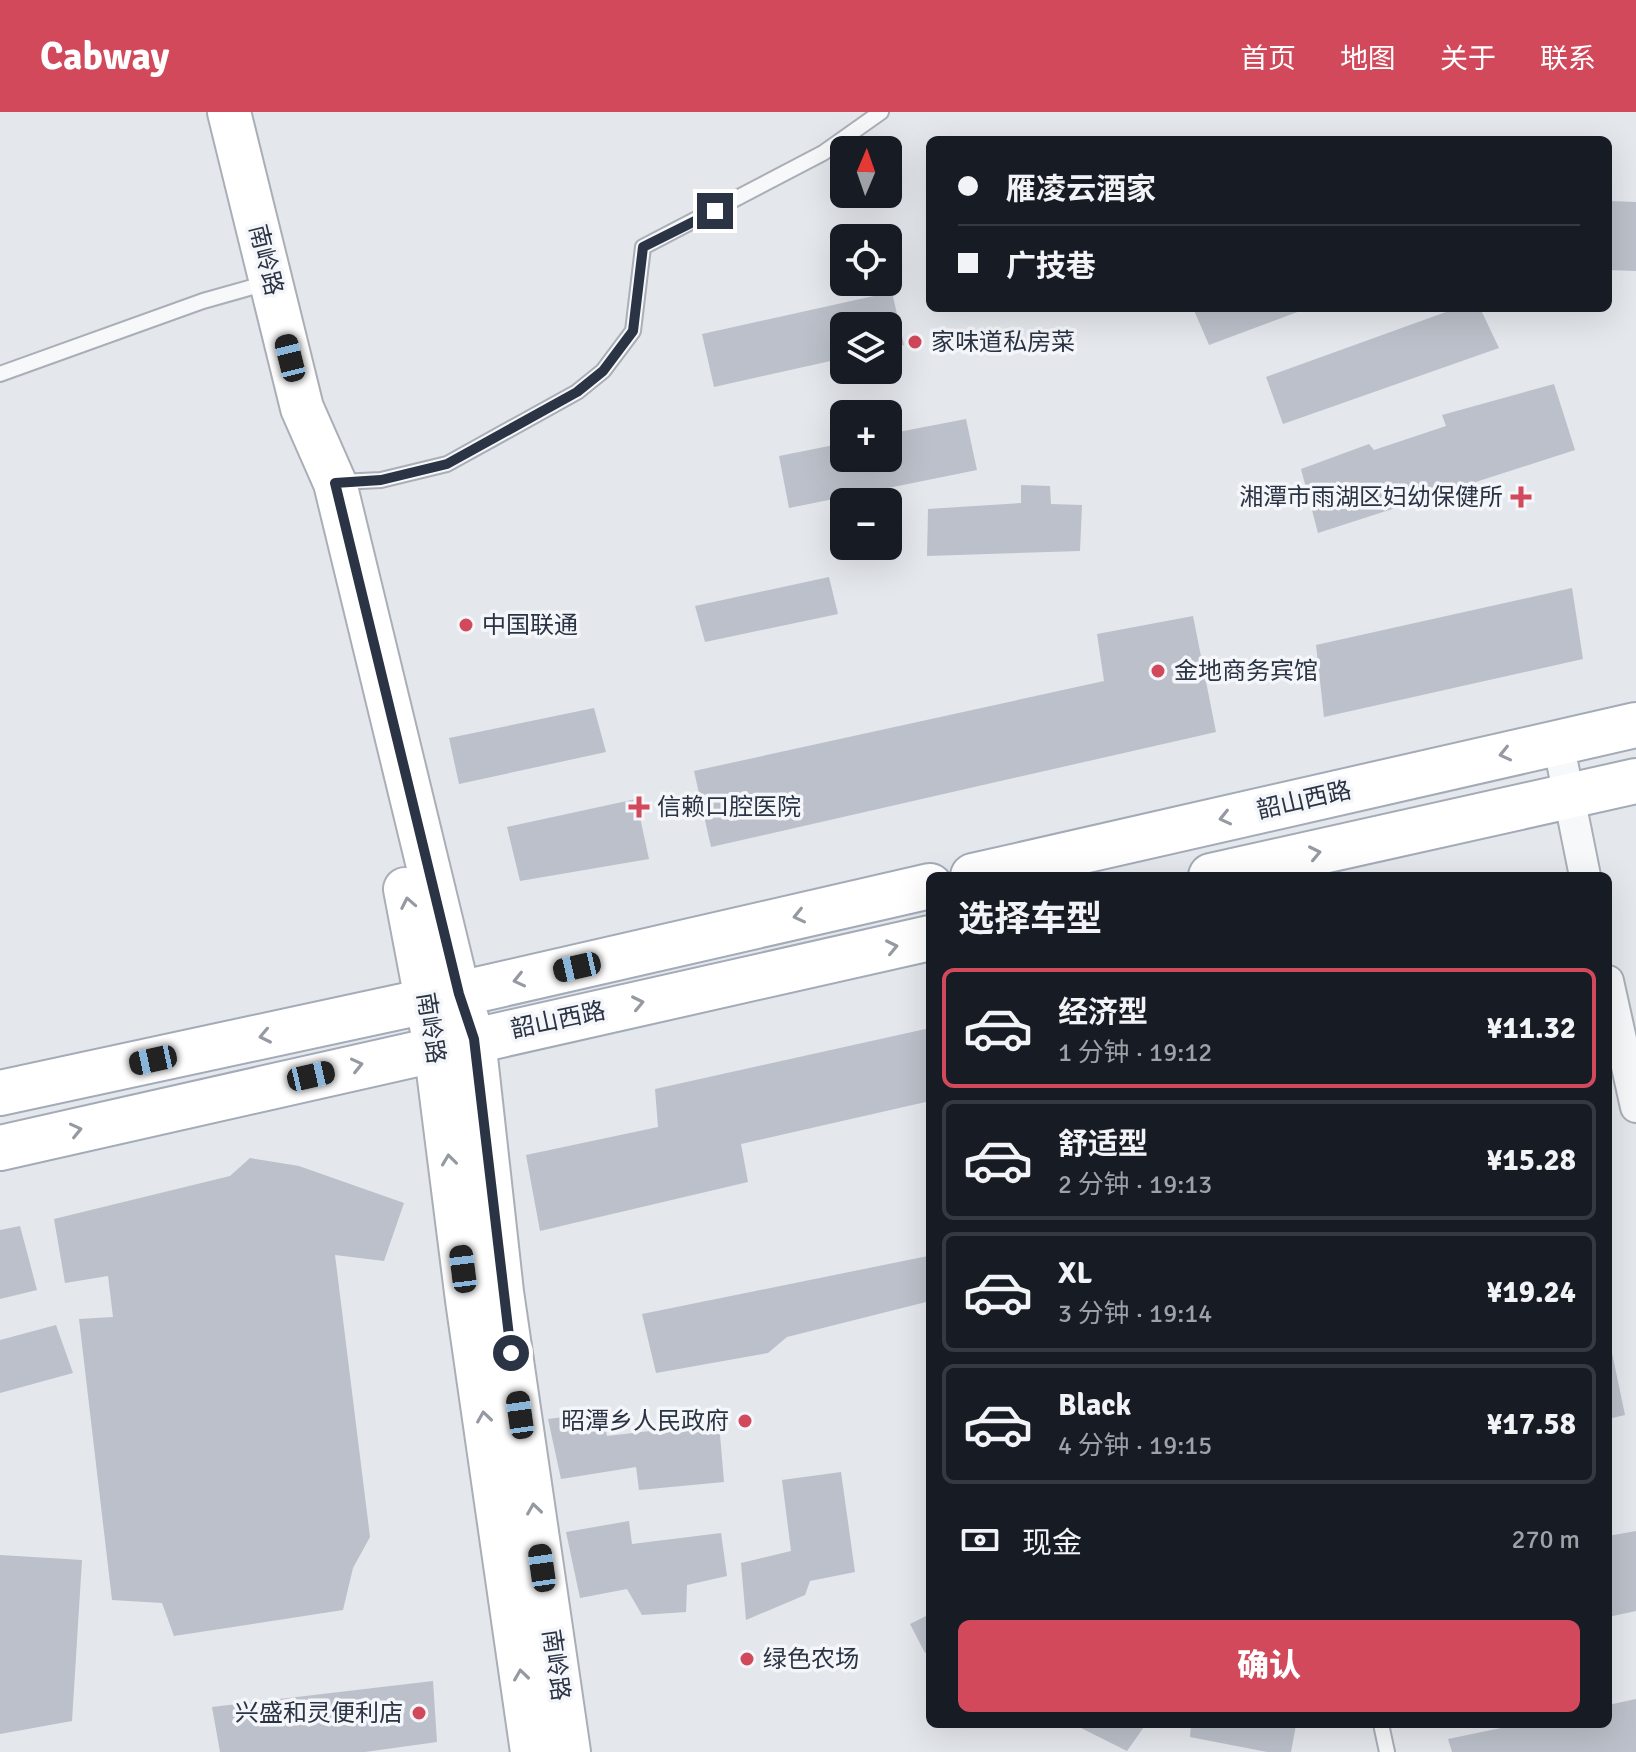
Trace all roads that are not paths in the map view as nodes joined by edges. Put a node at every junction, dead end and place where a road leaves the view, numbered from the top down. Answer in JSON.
{"nodes":[{"id":1,"x":229,"y":112,"type":"edge"},
{"id":2,"x":881,"y":112,"type":"edge"},
{"id":3,"x":271,"y":282,"type":"junction"},
{"id":4,"x":0,"y":374,"type":"edge"},
{"id":5,"x":302,"y":408,"type":"junction"},
{"id":6,"x":335,"y":483,"type":"junction"},
{"id":7,"x":1636,"y":725,"type":"edge"},
{"id":8,"x":1558,"y":742,"type":"junction"},
{"id":9,"x":1636,"y":781,"type":"edge"},
{"id":10,"x":1568,"y":797,"type":"junction"},
{"id":11,"x":990,"y":872,"type":"edge"},
{"id":12,"x":1229,"y":872,"type":"edge"},
{"id":13,"x":1584,"y":872,"type":"edge"},
{"id":14,"x":926,"y":887,"type":"edge"},
{"id":15,"x":926,"y":939,"type":"edge"},
{"id":16,"x":443,"y":997,"type":"junction"},
{"id":17,"x":1612,"y":999,"type":"edge"},
{"id":18,"x":455,"y":1043,"type":"junction"},
{"id":19,"x":0,"y":1093,"type":"edge"},
{"id":20,"x":1636,"y":1107,"type":"edge"},
{"id":21,"x":0,"y":1148,"type":"edge"},
{"id":22,"x":1382,"y":1728,"type":"edge"},
{"id":23,"x":532,"y":1752,"type":"edge"},
{"id":24,"x":569,"y":1752,"type":"edge"},
{"id":25,"x":1387,"y":1752,"type":"edge"}],
"edges":[{"from":1,"to":3,"type":"street","name":"南岭路"},
{"from":2,"to":6,"type":"lane"},
{"from":3,"to":4,"type":"lane"},
{"from":3,"to":5,"type":"street","name":"南岭路"},
{"from":5,"to":6,"type":"street","name":"南岭路"},
{"from":16,"to":5,"type":"street","name":"南岭路","one_way":true},
{"from":6,"to":16,"type":"street","name":"南岭路"},
{"from":7,"to":8,"type":"main road","name":"韶山西路"},
{"from":8,"to":10,"type":"street"},
{"from":8,"to":11,"type":"main road","name":"韶山西路","one_way":true},
{"from":9,"to":10,"type":"main road"},
{"from":12,"to":10,"type":"main road","one_way":true},
{"from":10,"to":13,"type":"street"},
{"from":14,"to":16,"type":"main road","name":"韶山西路","one_way":true},
{"from":18,"to":15,"type":"main road","name":"韶山西路","one_way":true},
{"from":16,"to":18,"type":"street","name":"南岭路"},
{"from":16,"to":19,"type":"main road","name":"韶山西路","one_way":true},
{"from":17,"to":20,"type":"street"},
{"from":21,"to":18,"type":"main road","name":"韶山西路","one_way":true},
{"from":23,"to":18,"type":"street","name":"南岭路","one_way":true},
{"from":24,"to":18,"type":"street","name":"南岭路","one_way":true},
{"from":22,"to":25,"type":"lane"}]}
